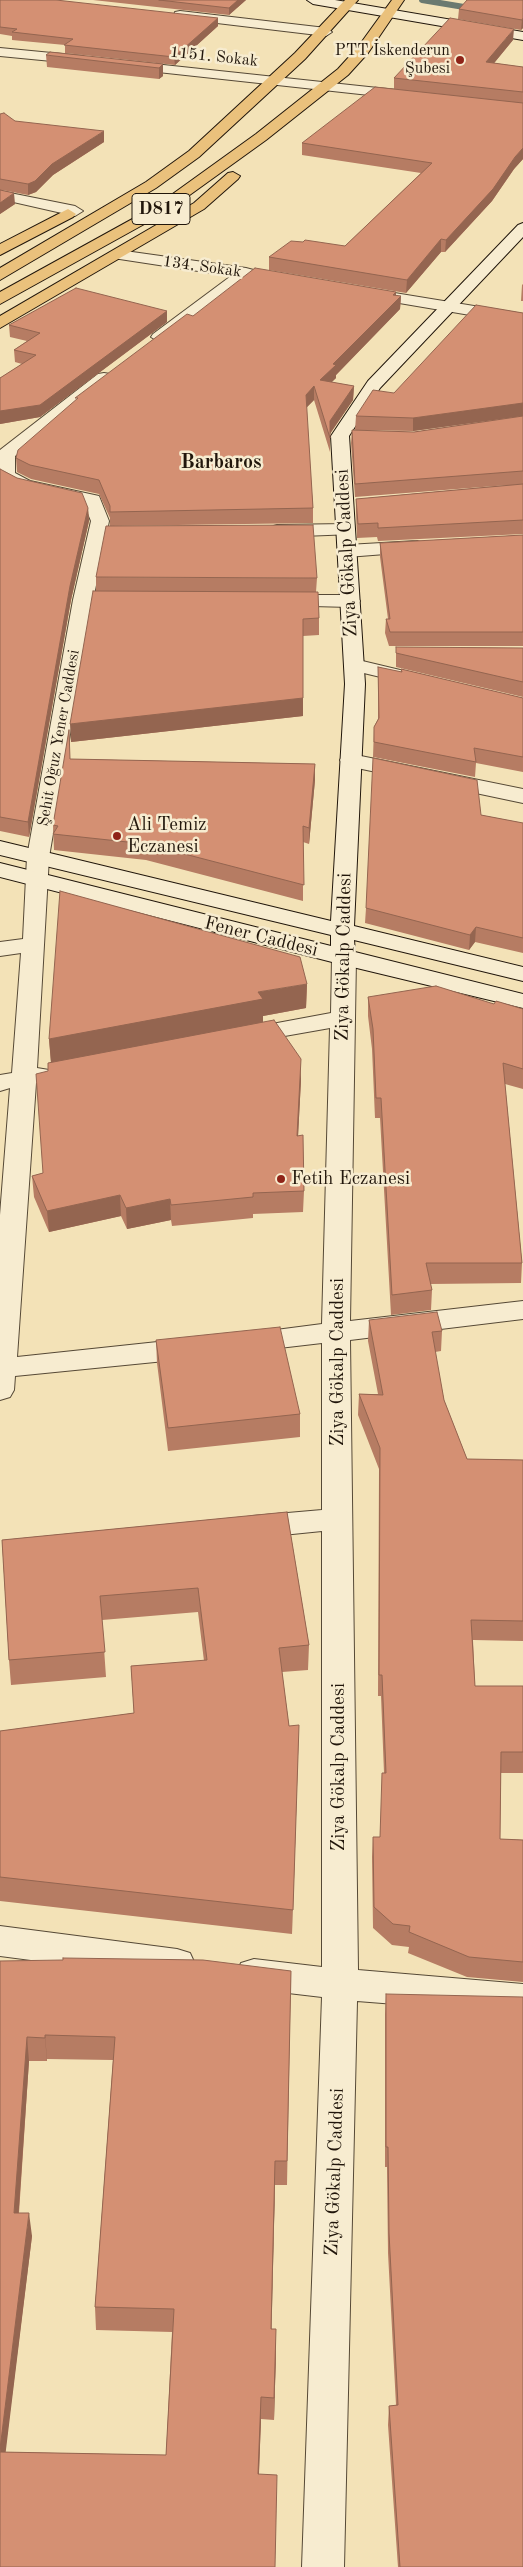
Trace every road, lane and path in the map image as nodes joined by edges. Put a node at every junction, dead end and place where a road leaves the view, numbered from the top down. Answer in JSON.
{"nodes":[{"id":1,"x":313,"y":0,"type":"edge"},
{"id":2,"x":398,"y":0,"type":"edge"},
{"id":3,"x":351,"y":3,"type":"edge"},
{"id":4,"x":391,"y":13,"type":"junction"},
{"id":5,"x":170,"y":14,"type":"edge"},
{"id":6,"x":326,"y":32,"type":"junction"},
{"id":7,"x":523,"y":36,"type":"edge"},
{"id":8,"x":0,"y":52,"type":"edge"},
{"id":9,"x":274,"y":81,"type":"junction"},
{"id":10,"x":327,"y":86,"type":"junction"},
{"id":11,"x":415,"y":96,"type":"edge"},
{"id":12,"x":256,"y":97,"type":"junction"},
{"id":13,"x":309,"y":99,"type":"junction"},
{"id":14,"x":182,"y":144,"type":"dead end"},
{"id":15,"x":0,"y":195,"type":"edge"},
{"id":16,"x":91,"y":200,"type":"dead end"},
{"id":17,"x":75,"y":211,"type":"junction"},
{"id":18,"x":523,"y":228,"type":"edge"},
{"id":19,"x":0,"y":250,"type":"edge"},
{"id":20,"x":118,"y":255,"type":"junction"},
{"id":21,"x":246,"y":273,"type":"junction"},
{"id":22,"x":0,"y":275,"type":"edge"},
{"id":23,"x":275,"y":278,"type":"edge"},
{"id":24,"x":351,"y":291,"type":"edge"},
{"id":25,"x":0,"y":299,"type":"edge"},
{"id":26,"x":446,"y":307,"type":"junction"},
{"id":27,"x":523,"y":319,"type":"edge"},
{"id":28,"x":0,"y":324,"type":"edge"},
{"id":29,"x":147,"y":346,"type":"edge"},
{"id":30,"x":117,"y":368,"type":"edge"},
{"id":31,"x":24,"y":485,"type":"junction"},
{"id":32,"x":0,"y":488,"type":"edge"},
{"id":33,"x":364,"y":504,"type":"edge"},
{"id":34,"x":344,"y":506,"type":"junction"},
{"id":35,"x":346,"y":530,"type":"junction"},
{"id":36,"x":256,"y":532,"type":"edge"},
{"id":37,"x":117,"y":533,"type":"edge"},
{"id":38,"x":97,"y":534,"type":"junction"},
{"id":39,"x":435,"y":546,"type":"edge"},
{"id":40,"x":347,"y":551,"type":"junction"},
{"id":41,"x":83,"y":600,"type":"junction"},
{"id":42,"x":103,"y":600,"type":"edge"},
{"id":43,"x":261,"y":601,"type":"edge"},
{"id":44,"x":350,"y":601,"type":"junction"},
{"id":45,"x":394,"y":653,"type":"edge"},
{"id":46,"x":354,"y":665,"type":"junction"},
{"id":47,"x":429,"y":683,"type":"edge"},
{"id":48,"x":351,"y":760,"type":"junction"},
{"id":49,"x":523,"y":796,"type":"edge"},
{"id":50,"x":0,"y":848,"type":"edge"},
{"id":51,"x":38,"y":869,"type":"junction"},
{"id":52,"x":0,"y":870,"type":"edge"},
{"id":53,"x":34,"y":944,"type":"junction"},
{"id":54,"x":343,"y":944,"type":"junction"},
{"id":55,"x":0,"y":949,"type":"edge"},
{"id":56,"x":523,"y":974,"type":"edge"},
{"id":57,"x":523,"y":1001,"type":"edge"},
{"id":58,"x":344,"y":1018,"type":"junction"},
{"id":59,"x":218,"y":1042,"type":"edge"},
{"id":60,"x":63,"y":1071,"type":"edge"},
{"id":61,"x":12,"y":1081,"type":"edge"},
{"id":62,"x":523,"y":1310,"type":"edge"},
{"id":63,"x":336,"y":1334,"type":"junction"},
{"id":64,"x":0,"y":1376,"type":"edge"},
{"id":65,"x":338,"y":1519,"type":"junction"},
{"id":66,"x":229,"y":1529,"type":"edge"},
{"id":67,"x":0,"y":1941,"type":"edge"},
{"id":68,"x":340,"y":1984,"type":"junction"},
{"id":69,"x":523,"y":1999,"type":"edge"},
{"id":70,"x":323,"y":2567,"type":"edge"}],
"edges":[{"from":1,"to":3,"type":"street"},
{"from":2,"to":4,"type":"highway","number":"D817"},
{"from":3,"to":4,"type":"street"},
{"from":3,"to":6,"type":"highway","number":"D817"},
{"from":4,"to":7,"type":"street"},
{"from":4,"to":10,"type":"highway","number":"D817"},
{"from":5,"to":6,"type":"street"},
{"from":6,"to":9,"type":"highway","number":"D817"},
{"from":8,"to":9,"type":"street","name":"1151. Sokak"},
{"from":9,"to":10,"type":"street","name":"1151. Sokak"},
{"from":9,"to":12,"type":"highway","number":"D817"},
{"from":10,"to":11,"type":"street","name":"1151. Sokak"},
{"from":10,"to":13,"type":"highway","number":"D817"},
{"from":12,"to":14,"type":"highway"},
{"from":12,"to":22,"type":"highway","number":"D817"},
{"from":13,"to":20,"type":"highway"},
{"from":13,"to":25,"type":"highway","number":"D817"},
{"from":15,"to":17,"type":"street"},
{"from":16,"to":17,"type":"highway"},
{"from":17,"to":19,"type":"highway"},
{"from":18,"to":26,"type":"street","name":"Ziya Gökalp Caddesi"},
{"from":20,"to":21,"type":"street","name":"134. Sokak"},
{"from":20,"to":28,"type":"highway"},
{"from":21,"to":23,"type":"street","name":"134. Sokak"},
{"from":21,"to":29,"type":"street"},
{"from":24,"to":26,"type":"street"},
{"from":26,"to":27,"type":"street"},
{"from":26,"to":34,"type":"street","name":"Ziya Gökalp Caddesi"},
{"from":30,"to":31,"type":"street","name":"Şehit Oğuz Yener Caddesi"},
{"from":31,"to":32,"type":"street"},
{"from":31,"to":38,"type":"street","name":"Şehit Oğuz Yener Caddesi"},
{"from":33,"to":34,"type":"street"},
{"from":34,"to":35,"type":"street","name":"Ziya Gökalp Caddesi"},
{"from":35,"to":36,"type":"street"},
{"from":35,"to":40,"type":"street","name":"Ziya Gökalp Caddesi"},
{"from":37,"to":38,"type":"street"},
{"from":38,"to":41,"type":"street","name":"Şehit Oğuz Yener Caddesi"},
{"from":39,"to":40,"type":"street"},
{"from":40,"to":44,"type":"street","name":"Ziya Gökalp Caddesi"},
{"from":41,"to":42,"type":"street"},
{"from":41,"to":51,"type":"street","name":"Şehit Oğuz Yener Caddesi"},
{"from":43,"to":44,"type":"street"},
{"from":44,"to":46,"type":"street","name":"Ziya Gökalp Caddesi"},
{"from":45,"to":46,"type":"street"},
{"from":46,"to":47,"type":"street"},
{"from":46,"to":48,"type":"street","name":"Ziya Gökalp Caddesi"},
{"from":48,"to":49,"type":"street"},
{"from":48,"to":54,"type":"street","name":"Ziya Gökalp Caddesi"},
{"from":50,"to":51,"type":"street","name":"Fener Caddesi"},
{"from":51,"to":52,"type":"street","name":"Fener Caddesi"},
{"from":51,"to":53,"type":"street","name":"Şehit Oğuz Yener Caddesi"},
{"from":51,"to":54,"type":"street","name":"Fener Caddesi"},
{"from":53,"to":55,"type":"street"},
{"from":53,"to":61,"type":"street","name":"Şehit Oğuz Yener Caddesi"},
{"from":54,"to":56,"type":"street","name":"Fener Caddesi"},
{"from":54,"to":57,"type":"street","name":"Fener Caddesi"},
{"from":54,"to":58,"type":"street","name":"Ziya Gökalp Caddesi"},
{"from":58,"to":59,"type":"street"},
{"from":58,"to":63,"type":"street","name":"Ziya Gökalp Caddesi"},
{"from":60,"to":61,"type":"street"},
{"from":61,"to":64,"type":"street","name":"Şehit Oğuz Yener Caddesi"},
{"from":62,"to":63,"type":"street"},
{"from":63,"to":64,"type":"street"},
{"from":63,"to":65,"type":"street","name":"Ziya Gökalp Caddesi"},
{"from":65,"to":66,"type":"street"},
{"from":65,"to":68,"type":"street","name":"Ziya Gökalp Caddesi"},
{"from":67,"to":68,"type":"street"},
{"from":68,"to":69,"type":"street"},
{"from":68,"to":70,"type":"street","name":"Ziya Gökalp Caddesi"}]}
